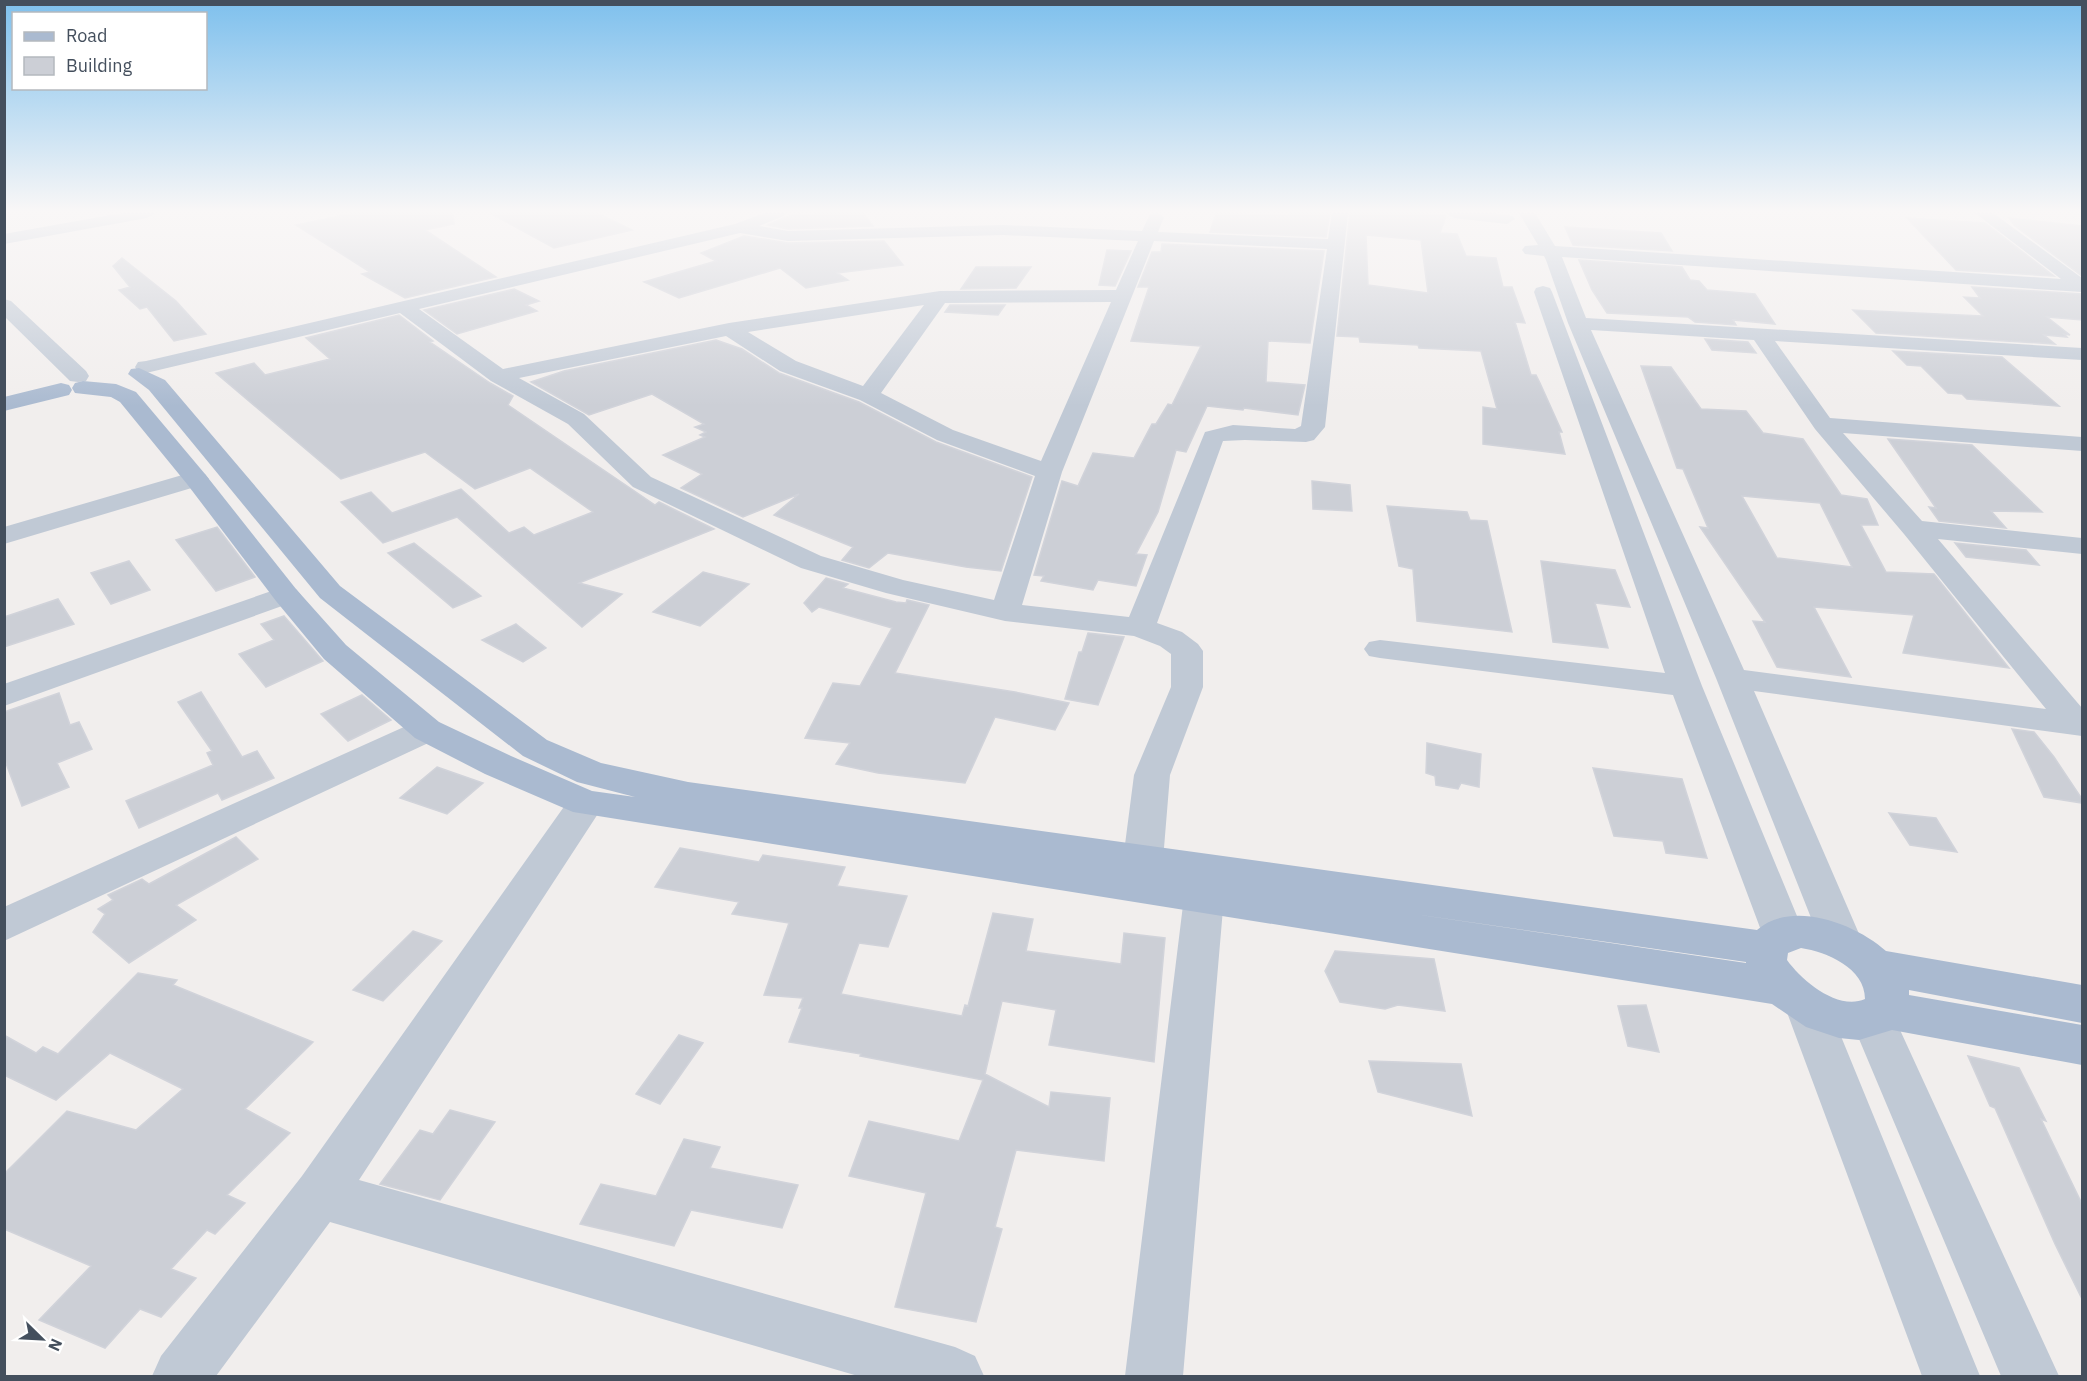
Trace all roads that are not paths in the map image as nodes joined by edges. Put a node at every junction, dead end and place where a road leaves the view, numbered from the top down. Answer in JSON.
{"nodes":[{"id":1,"x":530,"y":277,"type":"edge"},
{"id":2,"x":1130,"y":277,"type":"edge"},
{"id":3,"x":1332,"y":277,"type":"edge"},
{"id":4,"x":1543,"y":277,"type":"edge"},
{"id":5,"x":1550,"y":277,"type":"edge"},
{"id":6,"x":1880,"y":277,"type":"edge"},
{"id":7,"x":1955,"y":277,"type":"edge"},
{"id":8,"x":2082,"y":286,"type":"edge"},
{"id":9,"x":2082,"y":294,"type":"edge"},
{"id":10,"x":1122,"y":296,"type":"junction"},
{"id":11,"x":940,"y":297,"type":"junction"},
{"id":12,"x":4,"y":305,"type":"edge"},
{"id":13,"x":404,"y":307,"type":"junction"},
{"id":14,"x":1578,"y":323,"type":"junction"},
{"id":15,"x":729,"y":330,"type":"junction"},
{"id":16,"x":1760,"y":334,"type":"junction"},
{"id":17,"x":2082,"y":354,"type":"edge"},
{"id":18,"x":130,"y":369,"type":"junction"},
{"id":19,"x":500,"y":376,"type":"junction"},
{"id":20,"x":70,"y":384,"type":"junction"},
{"id":21,"x":4,"y":396,"type":"edge"},
{"id":22,"x":868,"y":396,"type":"junction"},
{"id":23,"x":4,"y":404,"type":"edge"},
{"id":24,"x":1823,"y":424,"type":"junction"},
{"id":25,"x":2082,"y":444,"type":"edge"},
{"id":26,"x":1048,"y":472,"type":"junction"},
{"id":27,"x":196,"y":479,"type":"junction"},
{"id":28,"x":1914,"y":528,"type":"junction"},
{"id":29,"x":4,"y":536,"type":"edge"},
{"id":30,"x":2082,"y":546,"type":"edge"},
{"id":31,"x":286,"y":595,"type":"junction"},
{"id":32,"x":1005,"y":612,"type":"junction"},
{"id":33,"x":1140,"y":627,"type":"junction"},
{"id":34,"x":1380,"y":649,"type":"dead end"},
{"id":35,"x":1732,"y":678,"type":"junction"},
{"id":36,"x":1686,"y":686,"type":"junction"},
{"id":37,"x":4,"y":696,"type":"edge"},
{"id":38,"x":2080,"y":724,"type":"edge"},
{"id":39,"x":427,"y":730,"type":"junction"},
{"id":40,"x":586,"y":803,"type":"junction"},
{"id":41,"x":1143,"y":860,"type":"junction"},
{"id":42,"x":1204,"y":897,"type":"junction"},
{"id":43,"x":4,"y":925,"type":"edge"},
{"id":44,"x":1775,"y":940,"type":"junction"},
{"id":45,"x":1858,"y":954,"type":"junction"},
{"id":46,"x":1794,"y":997,"type":"junction"},
{"id":47,"x":2082,"y":1004,"type":"edge"},
{"id":48,"x":1880,"y":1015,"type":"junction"},
{"id":49,"x":2082,"y":1045,"type":"edge"},
{"id":50,"x":320,"y":1194,"type":"junction"},
{"id":51,"x":181,"y":1377,"type":"edge"},
{"id":52,"x":955,"y":1377,"type":"edge"},
{"id":53,"x":1154,"y":1377,"type":"edge"},
{"id":54,"x":1951,"y":1377,"type":"edge"},
{"id":55,"x":2030,"y":1377,"type":"edge"}],
"edges":[{"from":1,"to":13,"type":"street"},
{"from":2,"to":10,"type":"street"},
{"from":3,"to":33,"type":"street"},
{"from":4,"to":36,"type":"street"},
{"from":5,"to":14,"type":"street"},
{"from":6,"to":9,"type":"street"},
{"from":7,"to":8,"type":"street"},
{"from":10,"to":11,"type":"street"},
{"from":10,"to":26,"type":"street"},
{"from":11,"to":15,"type":"street"},
{"from":11,"to":22,"type":"street"},
{"from":12,"to":20,"type":"street"},
{"from":13,"to":18,"type":"street"},
{"from":13,"to":19,"type":"street"},
{"from":14,"to":16,"type":"street"},
{"from":14,"to":35,"type":"street"},
{"from":15,"to":19,"type":"street"},
{"from":15,"to":22,"type":"street"},
{"from":16,"to":17,"type":"street"},
{"from":16,"to":24,"type":"street"},
{"from":18,"to":20,"type":"main road"},
{"from":18,"to":41,"type":"main road"},
{"from":19,"to":32,"type":"street"},
{"from":20,"to":21,"type":"main road"},
{"from":20,"to":23,"type":"main road"},
{"from":20,"to":27,"type":"main road"},
{"from":22,"to":26,"type":"street"},
{"from":24,"to":25,"type":"street"},
{"from":24,"to":28,"type":"street"},
{"from":26,"to":32,"type":"street"},
{"from":27,"to":29,"type":"street"},
{"from":27,"to":31,"type":"main road"},
{"from":28,"to":30,"type":"street"},
{"from":28,"to":38,"type":"street"},
{"from":31,"to":37,"type":"street"},
{"from":31,"to":39,"type":"main road"},
{"from":32,"to":33,"type":"street"},
{"from":33,"to":41,"type":"street"},
{"from":34,"to":36,"type":"street"},
{"from":35,"to":38,"type":"street"},
{"from":35,"to":45,"type":"street"},
{"from":36,"to":44,"type":"street"},
{"from":39,"to":40,"type":"main road"},
{"from":39,"to":43,"type":"street"},
{"from":40,"to":42,"type":"main road"},
{"from":40,"to":50,"type":"street"},
{"from":41,"to":44,"type":"main road"},
{"from":42,"to":46,"type":"main road"},
{"from":42,"to":53,"type":"street"},
{"from":44,"to":45,"type":"main road"},
{"from":44,"to":46,"type":"main road"},
{"from":45,"to":47,"type":"main road"},
{"from":45,"to":48,"type":"main road"},
{"from":46,"to":48,"type":"main road"},
{"from":46,"to":54,"type":"street"},
{"from":48,"to":49,"type":"main road"},
{"from":48,"to":55,"type":"street"},
{"from":50,"to":51,"type":"street"},
{"from":50,"to":52,"type":"street"}]}
